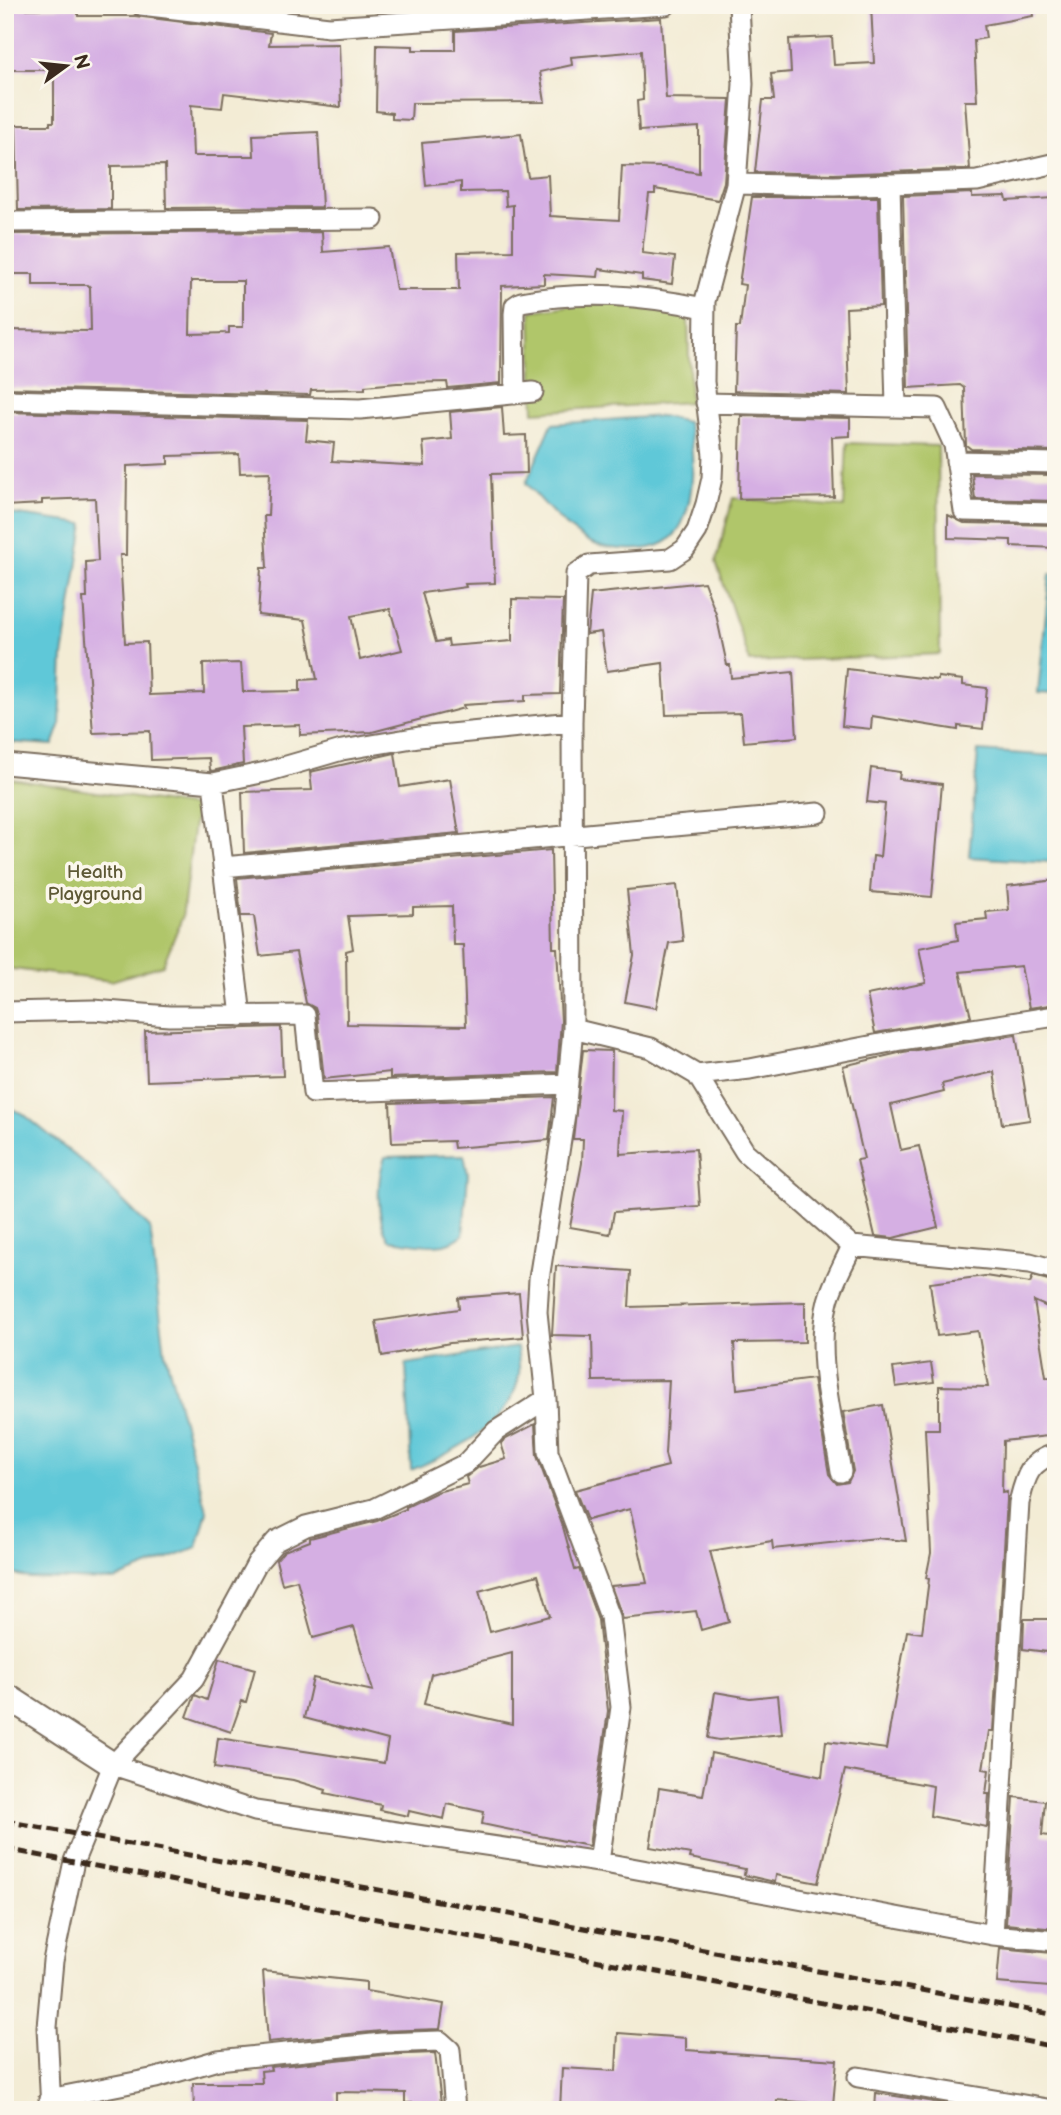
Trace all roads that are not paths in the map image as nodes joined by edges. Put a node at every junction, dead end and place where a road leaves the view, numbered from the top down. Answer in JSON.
{"nodes":[{"id":1,"x":141,"y":5,"type":"edge"},
{"id":2,"x":666,"y":5,"type":"edge"},
{"id":3,"x":739,"y":5,"type":"edge"},
{"id":4,"x":432,"y":13,"type":"edge"},
{"id":5,"x":1056,"y":163,"type":"edge"},
{"id":6,"x":736,"y":184,"type":"junction"},
{"id":7,"x":890,"y":184,"type":"junction"},
{"id":8,"x":373,"y":219,"type":"dead end"},
{"id":9,"x":5,"y":222,"type":"edge"},
{"id":10,"x":704,"y":308,"type":"junction"},
{"id":11,"x":5,"y":400,"type":"edge"},
{"id":12,"x":706,"y":403,"type":"junction"},
{"id":13,"x":896,"y":407,"type":"junction"},
{"id":14,"x":956,"y":461,"type":"junction"},
{"id":15,"x":1056,"y":463,"type":"edge"},
{"id":16,"x":1056,"y":513,"type":"edge"},
{"id":17,"x":572,"y":722,"type":"junction"},
{"id":18,"x":5,"y":764,"type":"edge"},
{"id":19,"x":213,"y":783,"type":"junction"},
{"id":20,"x":818,"y":813,"type":"dead end"},
{"id":21,"x":572,"y":835,"type":"junction"},
{"id":22,"x":223,"y":867,"type":"junction"},
{"id":23,"x":5,"y":1012,"type":"edge"},
{"id":24,"x":241,"y":1016,"type":"junction"},
{"id":25,"x":1056,"y":1016,"type":"edge"},
{"id":26,"x":573,"y":1028,"type":"junction"},
{"id":27,"x":697,"y":1075,"type":"junction"},
{"id":28,"x":568,"y":1084,"type":"junction"},
{"id":29,"x":852,"y":1246,"type":"junction"},
{"id":30,"x":1056,"y":1270,"type":"edge"},
{"id":31,"x":546,"y":1399,"type":"junction"},
{"id":32,"x":1056,"y":1454,"type":"edge"},
{"id":33,"x":841,"y":1472,"type":"dead end"},
{"id":34,"x":5,"y":1695,"type":"edge"},
{"id":35,"x":113,"y":1765,"type":"junction"},
{"id":36,"x":599,"y":1862,"type":"junction"},
{"id":37,"x":993,"y":1934,"type":"junction"},
{"id":38,"x":1056,"y":1941,"type":"edge"},
{"id":39,"x":858,"y":2077,"type":"dead end"},
{"id":40,"x":50,"y":2105,"type":"edge"},
{"id":41,"x":1011,"y":2106,"type":"edge"},
{"id":42,"x":455,"y":2110,"type":"edge"},
{"id":43,"x":1053,"y":2110,"type":"edge"}],
"edges":[{"from":1,"to":4,"type":"street"},
{"from":2,"to":4,"type":"street"},
{"from":3,"to":6,"type":"street"},
{"from":5,"to":7,"type":"street"},
{"from":6,"to":7,"type":"street"},
{"from":6,"to":10,"type":"street"},
{"from":7,"to":13,"type":"street"},
{"from":8,"to":9,"type":"street"},
{"from":10,"to":11,"type":"street"},
{"from":10,"to":12,"type":"street"},
{"from":12,"to":13,"type":"street"},
{"from":12,"to":17,"type":"street"},
{"from":13,"to":14,"type":"street"},
{"from":14,"to":15,"type":"street"},
{"from":14,"to":16,"type":"street"},
{"from":17,"to":19,"type":"street"},
{"from":17,"to":21,"type":"street"},
{"from":18,"to":19,"type":"street"},
{"from":19,"to":22,"type":"street"},
{"from":20,"to":21,"type":"street"},
{"from":21,"to":22,"type":"street"},
{"from":21,"to":26,"type":"street"},
{"from":22,"to":24,"type":"street"},
{"from":23,"to":24,"type":"street"},
{"from":24,"to":28,"type":"street"},
{"from":25,"to":27,"type":"street"},
{"from":26,"to":27,"type":"street"},
{"from":26,"to":28,"type":"street"},
{"from":27,"to":29,"type":"street"},
{"from":28,"to":31,"type":"street"},
{"from":29,"to":30,"type":"street"},
{"from":29,"to":33,"type":"street"},
{"from":31,"to":35,"type":"street"},
{"from":31,"to":36,"type":"street"},
{"from":32,"to":37,"type":"street"},
{"from":34,"to":35,"type":"street"},
{"from":35,"to":36,"type":"street"},
{"from":35,"to":40,"type":"street"},
{"from":36,"to":37,"type":"street"},
{"from":37,"to":38,"type":"street"},
{"from":39,"to":41,"type":"street"},
{"from":40,"to":42,"type":"street"},
{"from":41,"to":43,"type":"street"}]}
